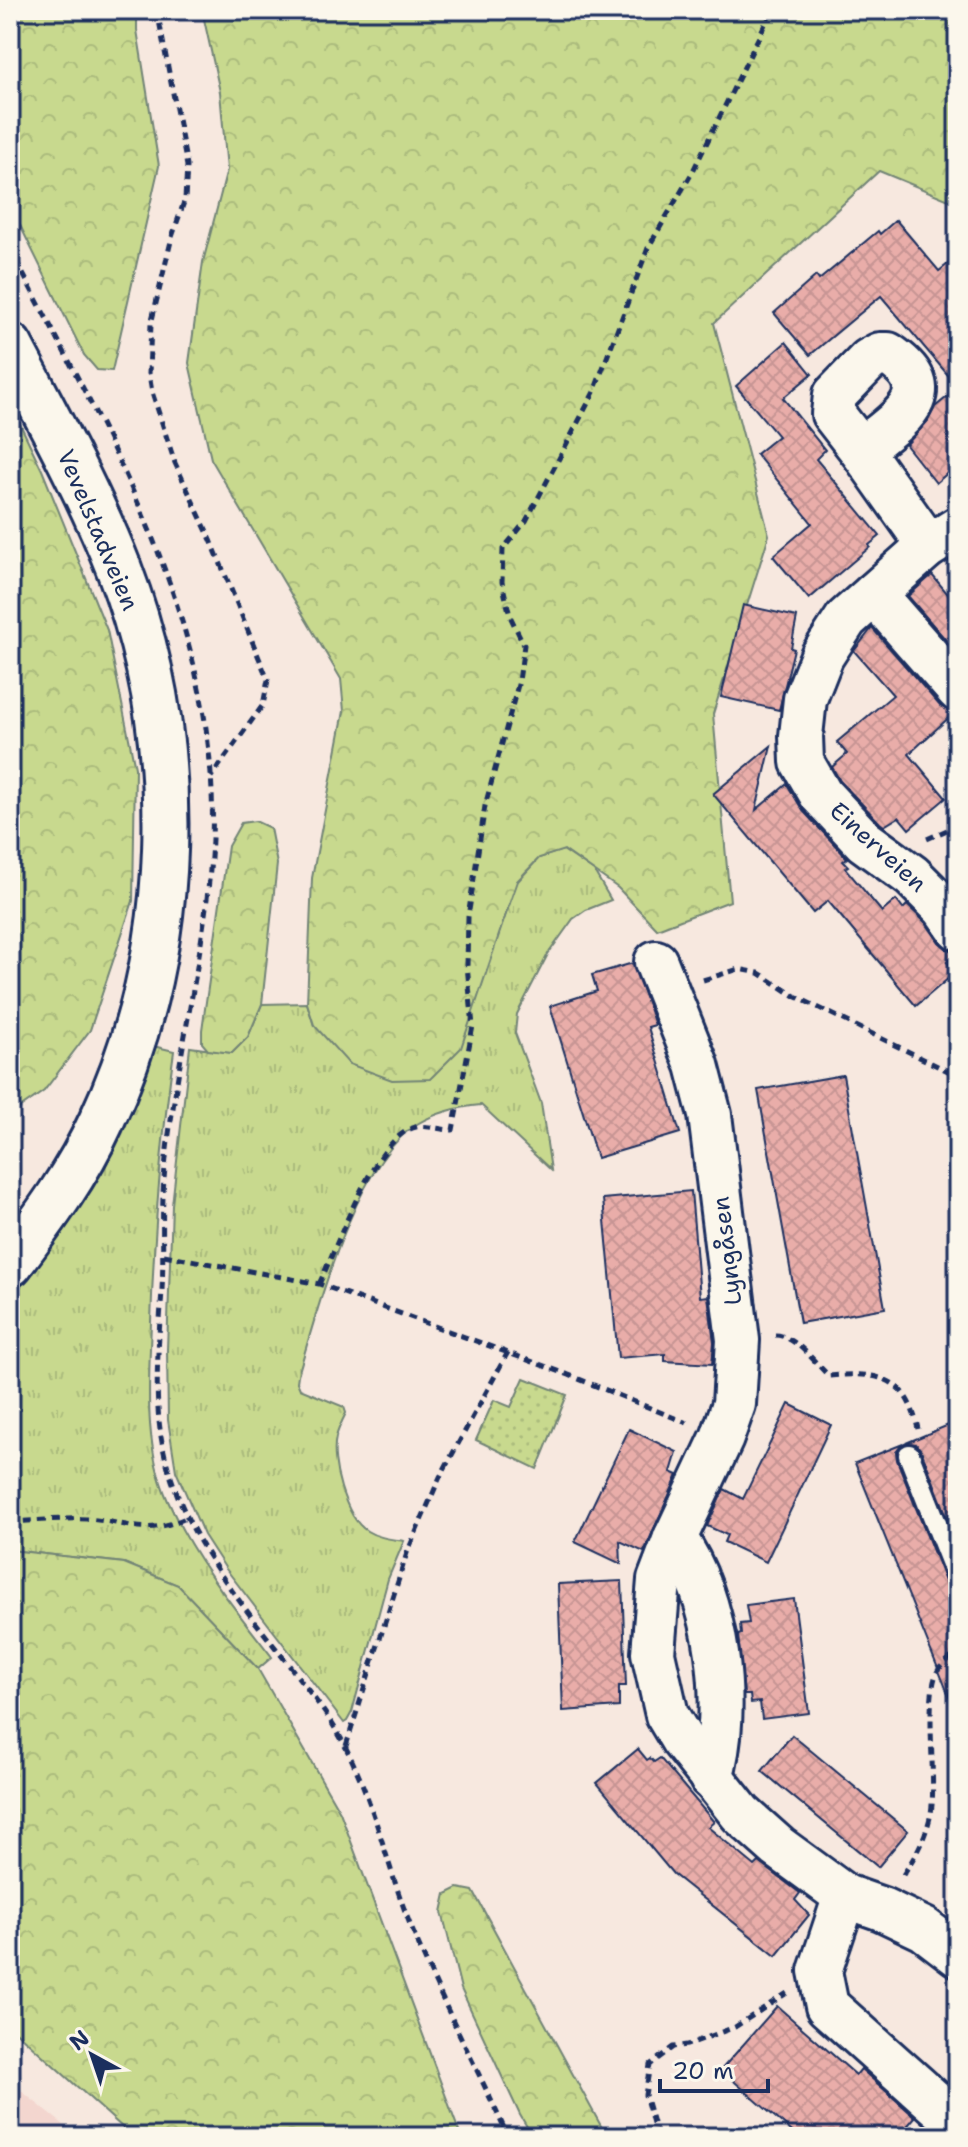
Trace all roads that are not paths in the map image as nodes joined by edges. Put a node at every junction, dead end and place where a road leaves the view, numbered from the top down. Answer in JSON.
{"nodes":[{"id":1,"x":10,"y":346,"type":"edge"},
{"id":2,"x":861,"y":450,"type":"dead end"},
{"id":3,"x":942,"y":538,"type":"edge"},
{"id":4,"x":874,"y":594,"type":"junction"},
{"id":5,"x":958,"y":690,"type":"edge"},
{"id":6,"x":958,"y":928,"type":"edge"},
{"id":7,"x":656,"y":962,"type":"dead end"},
{"id":8,"x":10,"y":1264,"type":"edge"},
{"id":9,"x":909,"y":1455,"type":"road end"},
{"id":10,"x":675,"y":1538,"type":"junction"},
{"id":11,"x":958,"y":1579,"type":"edge"},
{"id":12,"x":711,"y":1778,"type":"junction"},
{"id":13,"x":864,"y":1903,"type":"junction"},
{"id":14,"x":958,"y":1955,"type":"edge"},
{"id":15,"x":958,"y":2123,"type":"edge"}],
"edges":[{"from":1,"to":8,"type":"main road","name":"Vevelstadveien"},
{"from":2,"to":3,"type":"street","name":"Einerveien"},
{"from":3,"to":4,"type":"street","name":"Einerveien"},
{"from":4,"to":5,"type":"street"},
{"from":4,"to":6,"type":"street","name":"Einerveien"},
{"from":7,"to":10,"type":"street","name":"Lyngåsen"},
{"from":9,"to":11,"type":"lane"},
{"from":10,"to":12,"type":"street"},
{"from":10,"to":12,"type":"street","name":"Lyngåsen"},
{"from":12,"to":13,"type":"street","name":"Lyngåsen"},
{"from":13,"to":14,"type":"street","name":"Lyngåsen"},
{"from":13,"to":15,"type":"street"}]}
